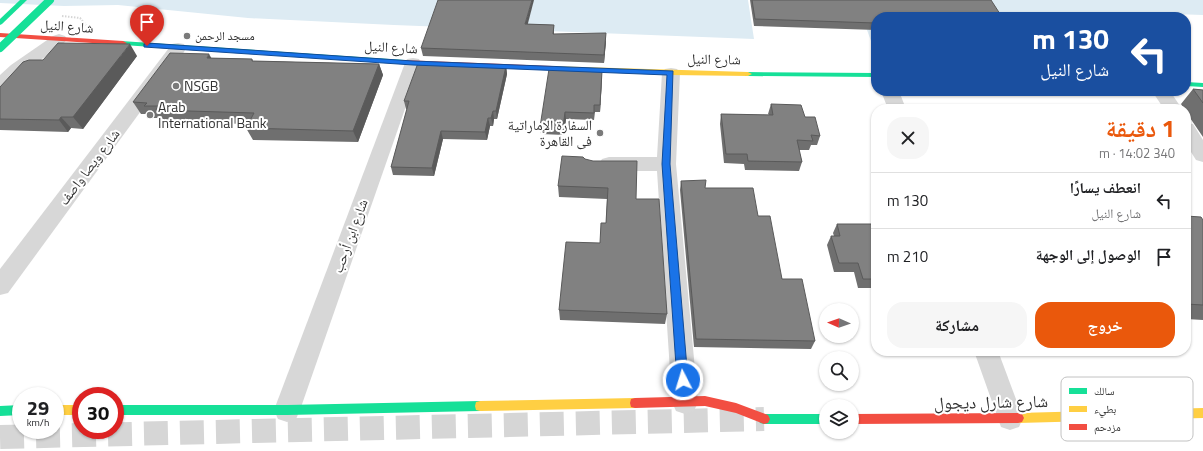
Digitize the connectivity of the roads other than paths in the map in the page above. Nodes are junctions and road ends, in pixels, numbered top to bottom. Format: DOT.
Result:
graph roads {
  1 [pos="24,0"];
  2 [pos="50,0"];
  3 [pos="0,23"];
  4 [pos="0,35"];
  5 [pos="59,39"];
  6 [pos="0,48"];
  7 [pos="178,48"];
  8 [pos="413,63"];
  9 [pos="671,73"];
  10 [pos="871,75"];
  11 [pos="1191,84"];
  12 [pos="1203,84"];
  13 [pos="0,86"];
  14 [pos="1191,137"];
  15 [pos="1203,155"];
  16 [pos="593,164"];
  17 [pos="666,164"];
  18 [pos="0,286"];
  19 [pos="988,356"];
  20 [pos="685,402"];
  21 [pos="12,410"];
  22 [pos="124,410"];
  23 [pos="287,410"];
  24 [pos="0,411"];
  25 [pos="1193,413"];
  26 [pos="1203,413"];
  27 [pos="1061,417"];
  28 [pos="1010,418"];
  29 [pos="819,419"];
  30 [pos="859,419"];
  1 -- 3 [label="main road"];
  2 -- 6 [label="main road, bridge"];
  4 -- 5 [label="main road, شارع النيل"];
  5 -- 7 [label="main road, شارع النيل"];
  5 -- 13 [label="street"];
  7 -- 8 [label="main road, شارع النيل"];
  7 -- 18 [label="street, شارع ويصا واصف"];
  8 -- 9 [label="main road, شارع النيل"];
  8 -- 23 [label="street, شارع ابن أرحب"];
  9 -- 10 [label="main road, شارع النيل"];
  9 -- 17 [label="street"];
  11 -- 12 [label="main road"];
  14 -- 15 [label="street"];
  16 -- 17 [label="street"];
  17 -- 20 [label="street"];
  19 -- 28 [label="street"];
  20 -- 23 [label="main road"];
  20 -- 29 [label="main road"];
  21 -- 24 [label="main road"];
  22 -- 23 [label="main road"];
  25 -- 26 [label="main road, شارع شارل ديجول"];
  27 -- 28 [label="main road, شارع شارل ديجول"];
  28 -- 30 [label="main road, شارع شارل ديجول"];
}
